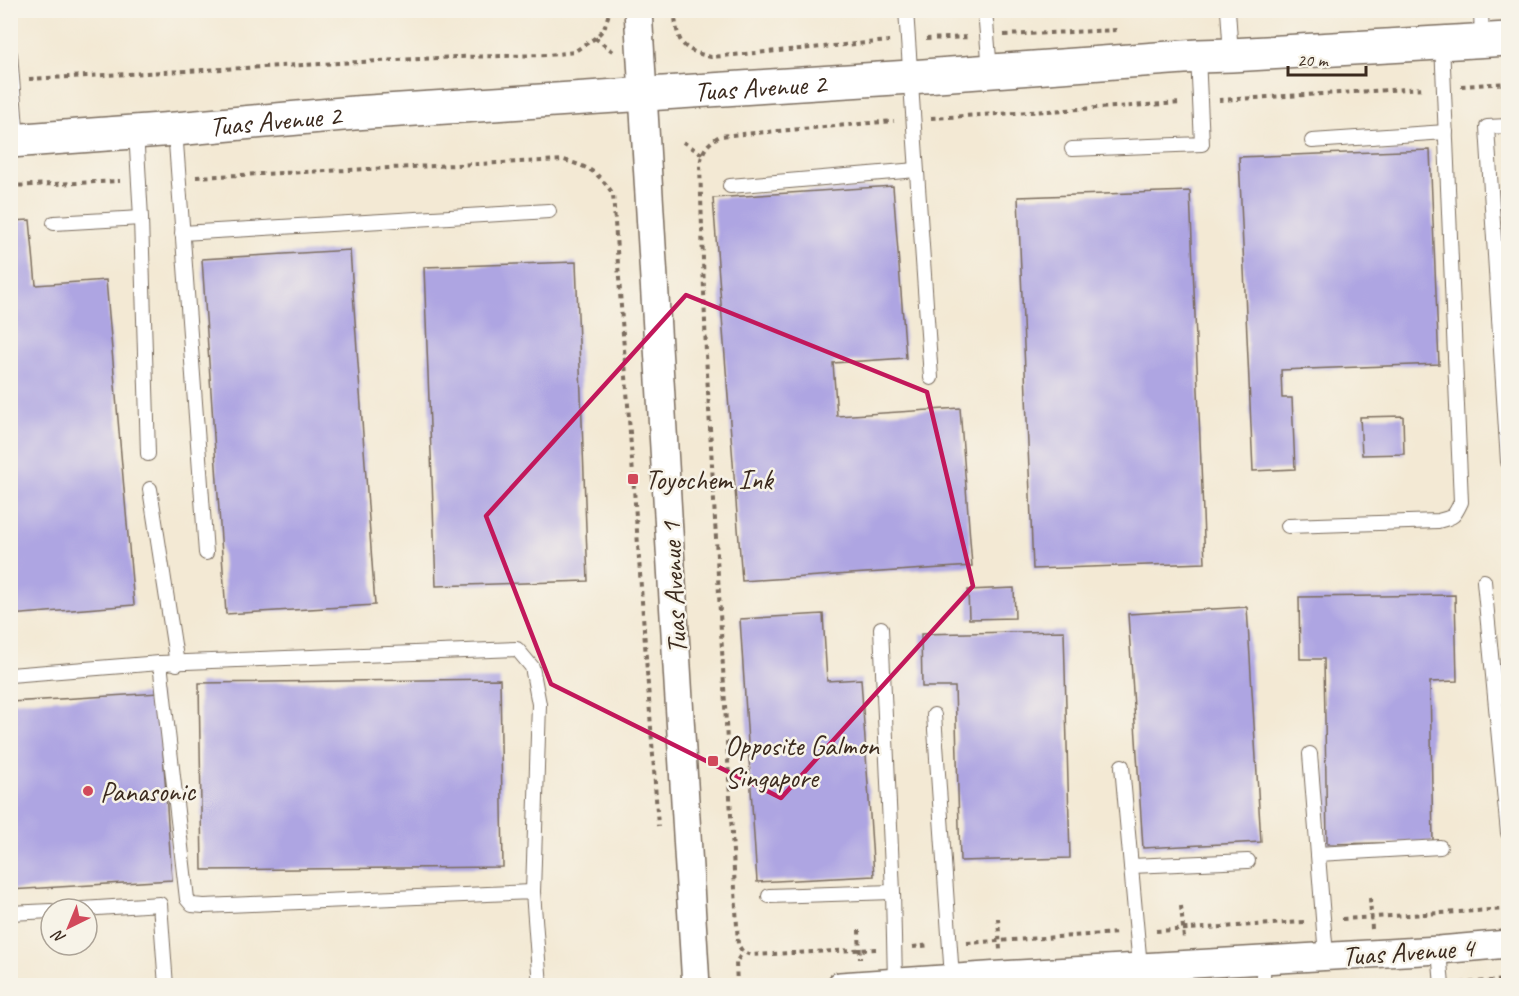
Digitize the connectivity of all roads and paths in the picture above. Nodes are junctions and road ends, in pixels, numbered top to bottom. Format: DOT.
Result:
graph roads {
  1 [pos="610,10"];
  2 [pos="638,10"];
  3 [pos="674,10"];
  4 [pos="906,10"];
  5 [pos="985,10"];
  6 [pos="1228,10"];
  7 [pos="1125,30"];
  8 [pos="1491,30"];
  9 [pos="987,36"];
  10 [pos="595,38"];
  11 [pos="908,40"];
  12 [pos="1442,43"];
  13 [pos="683,44"];
  14 [pos="676,48"];
  15 [pos="10,54"];
  16 [pos="615,54"];
  17 [pos="1231,55"];
  18 [pos="1198,56"];
  19 [pos="990,71"];
  20 [pos="909,77"];
  21 [pos="12,80"];
  22 [pos="1509,83"];
  23 [pos="1444,87"];
  24 [pos="643,94"];
  25 [pos="1200,102"];
  26 [pos="913,120"];
  27 [pos="1509,126"];
  28 [pos="175,129"];
  29 [pos="136,131"];
  30 [pos="1446,132"];
  31 [pos="14,140"];
  32 [pos="1312,141"];
  33 [pos="683,142"];
  34 [pos="1072,149"];
  35 [pos="702,154"];
  36 [pos="916,171"];
  37 [pos="178,177"];
  38 [pos="139,180"];
  39 [pos="10,186"];
  40 [pos="730,186"];
  41 [pos="549,211"];
  42 [pos="141,219"];
  43 [pos="54,223"];
  44 [pos="182,233"];
  45 [pos="706,354"];
  46 [pos="931,378"];
  47 [pos="148,454"];
  48 [pos="1509,462"];
  49 [pos="150,489"];
  50 [pos="1288,526"];
  51 [pos="206,553"];
  52 [pos="1484,581"];
  53 [pos="881,628"];
  54 [pos="160,663"];
  55 [pos="177,664"];
  56 [pos="10,675"];
  57 [pos="934,715"];
  58 [pos="1310,754"];
  59 [pos="1122,765"];
  60 [pos="658,832"];
  61 [pos="1509,833"];
  62 [pos="1440,847"];
  63 [pos="1318,854"];
  64 [pos="1248,861"];
  65 [pos="1131,866"];
  66 [pos="533,892"];
  67 [pos="894,892"];
  68 [pos="769,896"];
  69 [pos="1181,906"];
  70 [pos="99,908"];
  71 [pos="39,912"];
  72 [pos="10,913"];
  73 [pos="1509,944"];
  74 [pos="1439,950"];
  75 [pos="743,952"];
  76 [pos="1326,956"];
  77 [pos="1185,964"];
  78 [pos="1140,967"];
  79 [pos="1263,973"];
  80 [pos="952,978"];
  81 [pos="895,982"];
  82 [pos="166,986"];
  83 [pos="540,986"];
  84 [pos="696,986"];
  85 [pos="738,986"];
  86 [pos="840,986"];
  87 [pos="1442,986"];
  1 -- 10 [label="path"];
  2 -- 24 [label="street, Tuas Avenue 1"];
  3 -- 13 [label="path"];
  4 -- 11 [label="lane"];
  5 -- 9 [label="lane"];
  6 -- 17 [label="lane"];
  7 -- 9 [label="path"];
  8 -- 12 [label="street, Tuas Avenue 2"];
  9 -- 11 [label="path"];
  9 -- 19 [label="lane"];
  10 -- 16 [label="path"];
  10 -- 21 [label="path"];
  11 -- 13 [label="path"];
  11 -- 20 [label="lane"];
  12 -- 17 [label="street, Tuas Avenue 2"];
  12 -- 23 [label="lane"];
  13 -- 14 [label="path"];
  15 -- 21 [label="lane"];
  17 -- 18 [label="street, Tuas Avenue 2"];
  18 -- 19 [label="street, Tuas Avenue 2"];
  18 -- 25 [label="lane"];
  19 -- 20 [label="street, Tuas Avenue 2"];
  20 -- 24 [label="street, Tuas Avenue 2"];
  20 -- 26 [label="lane"];
  21 -- 31 [label="lane"];
  22 -- 23 [label="path"];
  23 -- 25 [label="path"];
  23 -- 30 [label="lane"];
  24 -- 28 [label="street, Tuas Avenue 2"];
  24 -- 84 [label="street, Tuas Avenue 1"];
  25 -- 26 [label="path"];
  25 -- 34 [label="lane"];
  26 -- 35 [label="path"];
  26 -- 36 [label="lane"];
  27 -- 48 [label="lane"];
  28 -- 29 [label="street, Tuas Avenue 2"];
  28 -- 37 [label="lane"];
  29 -- 31 [label="street, Tuas Avenue 2"];
  29 -- 38 [label="lane"];
  30 -- 32 [label="lane"];
  30 -- 50 [label="lane"];
  33 -- 35 [label="path"];
  35 -- 45 [label="path"];
  36 -- 40 [label="lane"];
  36 -- 46 [label="lane"];
  37 -- 44 [label="lane"];
  37 -- 60 [label="path"];
  38 -- 39 [label="path"];
  38 -- 42 [label="lane"];
  41 -- 44 [label="lane"];
  42 -- 43 [label="lane"];
  42 -- 47 [label="lane"];
  44 -- 51 [label="lane"];
  49 -- 55 [label="lane"];
  52 -- 61 [label="lane"];
  53 -- 67 [label="lane"];
  54 -- 55 [label="lane"];
  54 -- 56 [label="lane"];
  54 -- 66 [label="lane"];
  55 -- 66 [label="lane"];
  57 -- 80 [label="lane"];
  58 -- 63 [label="lane"];
  59 -- 65 [label="lane"];
  62 -- 63 [label="lane"];
  63 -- 76 [label="lane"];
  64 -- 65 [label="lane"];
  65 -- 78 [label="lane"];
  66 -- 83 [label="lane"];
  67 -- 68 [label="lane"];
  67 -- 81 [label="lane"];
  69 -- 77 [label="path"];
  70 -- 82 [label="lane"];
  71 -- 72 [label="lane"];
  73 -- 74 [label="street, Tuas Avenue 4"];
  74 -- 76 [label="street, Tuas Avenue 4"];
  74 -- 87 [label="lane"];
  75 -- 85 [label="path"];
  76 -- 79 [label="street, Tuas Avenue 4"];
  77 -- 78 [label="street, Tuas Avenue 4"];
  77 -- 79 [label="street, Tuas Avenue 4"];
  78 -- 80 [label="street, Tuas Avenue 4"];
  80 -- 81 [label="street, Tuas Avenue 4"];
  81 -- 86 [label="street, Tuas Avenue 4"];
}
